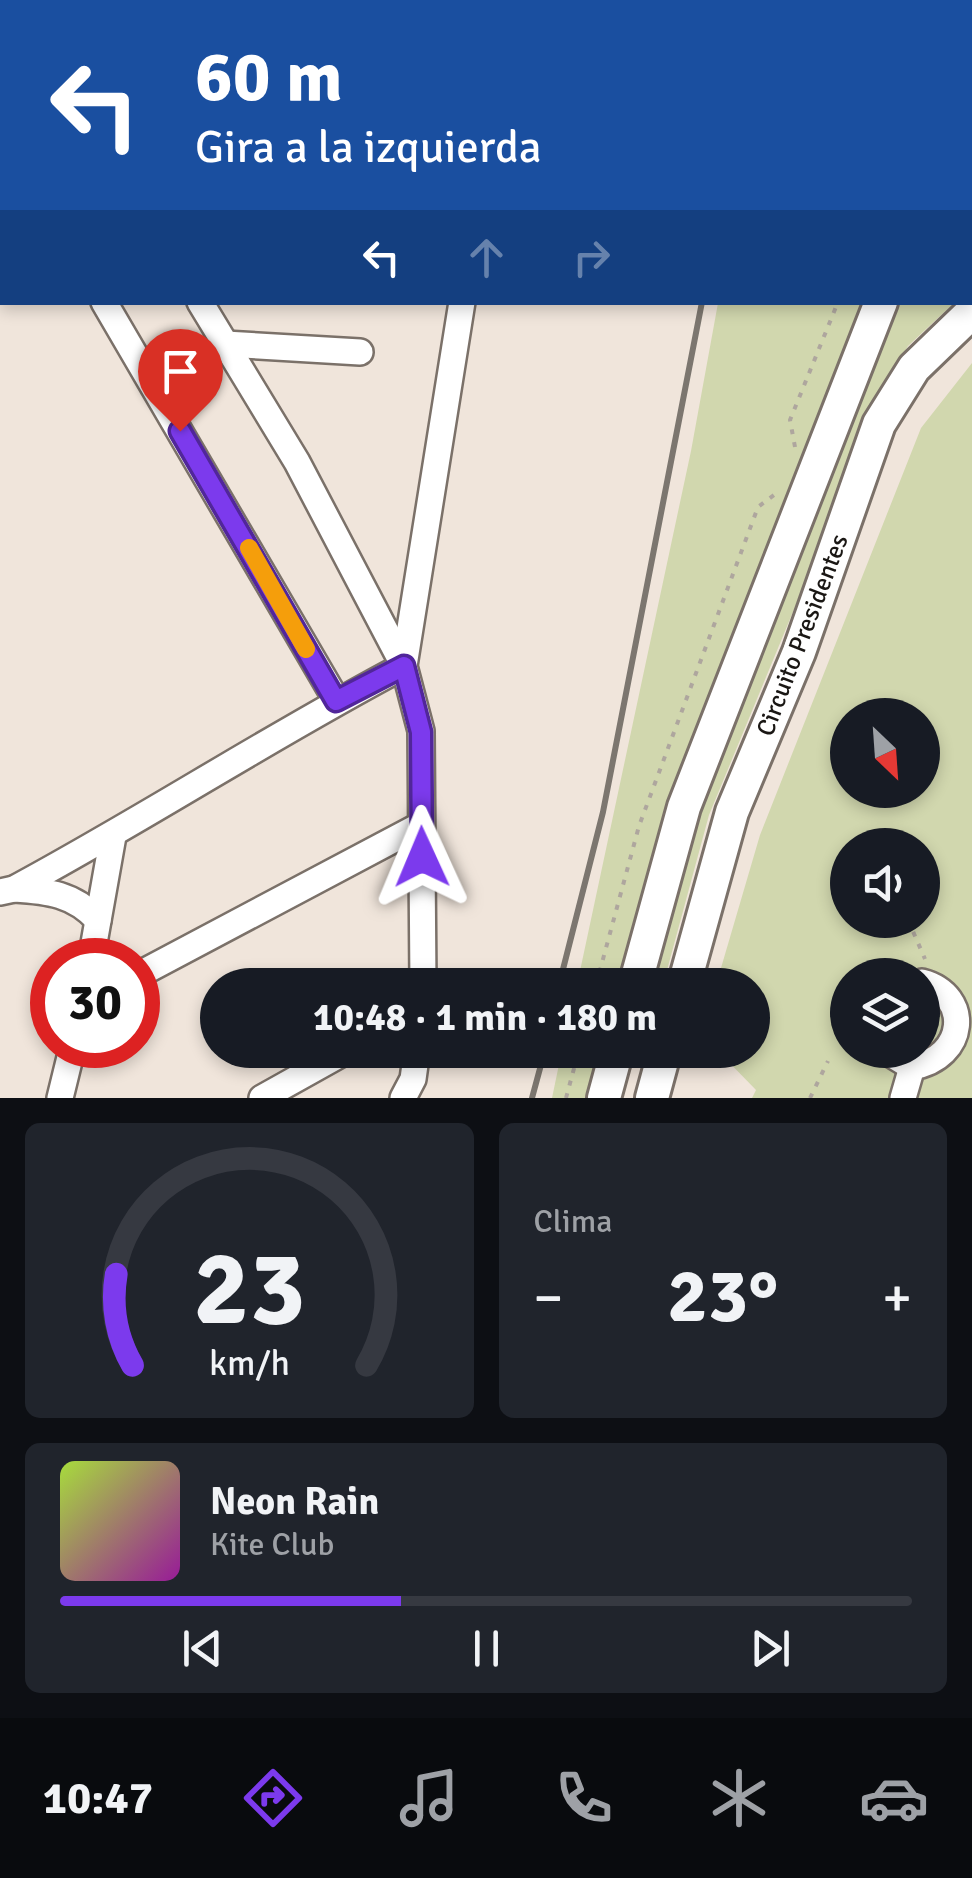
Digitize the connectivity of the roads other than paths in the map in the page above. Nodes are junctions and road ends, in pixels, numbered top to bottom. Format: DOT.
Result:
graph roads {
  1 [pos="106,305"];
  2 [pos="202,305"];
  3 [pos="462,305"];
  4 [pos="880,305"];
  5 [pos="972,312"];
  6 [pos="225,344"];
  7 [pos="360,352"];
  8 [pos="404,666"];
  9 [pos="336,701"];
  10 [pos="421,825"];
  11 [pos="112,836"];
  12 [pos="7,891"];
  13 [pos="98,920"];
  14 [pos="95,938"];
  15 [pos="160,963"];
  16 [pos="423,968"];
  17 [pos="640,968"];
  18 [pos="689,968"];
  19 [pos="940,990"];
  20 [pos="940,1057"];
  21 [pos="67,1068"];
  22 [pos="324,1068"];
  23 [pos="414,1068"];
  24 [pos="612,1068"];
  25 [pos="661,1068"];
  26 [pos="912,1068"];
  27 [pos="294,1090"];
  28 [pos="60,1098"];
  29 [pos="262,1098"];
  30 [pos="403,1098"];
  31 [pos="604,1098"];
  32 [pos="652,1098"];
  33 [pos="903,1098"];
  1 -- 9 [label="street"];
  2 -- 6 [label="street"];
  3 -- 8 [label="street"];
  4 -- 17 [label="main road, Circuito Presidentes"];
  5 -- 18 [label="main road, Circuito Presidentes"];
  6 -- 7 [label="street"];
  6 -- 8 [label="street"];
  8 -- 9 [label="street"];
  8 -- 10 [label="street"];
  9 -- 11 [label="street"];
  10 -- 15 [label="street"];
  10 -- 16 [label="street"];
  11 -- 12 [label="street"];
  11 -- 13 [label="street"];
  12 -- 13 [label="street"];
  13 -- 14 [label="street"];
  19 -- 20 [label="street"];
  21 -- 28 [label="street"];
  22 -- 27 [label="street"];
  23 -- 30 [label="street"];
  24 -- 31 [label="main road"];
  25 -- 32 [label="main road"];
  26 -- 33 [label="street"];
  27 -- 29 [label="street"];
}
